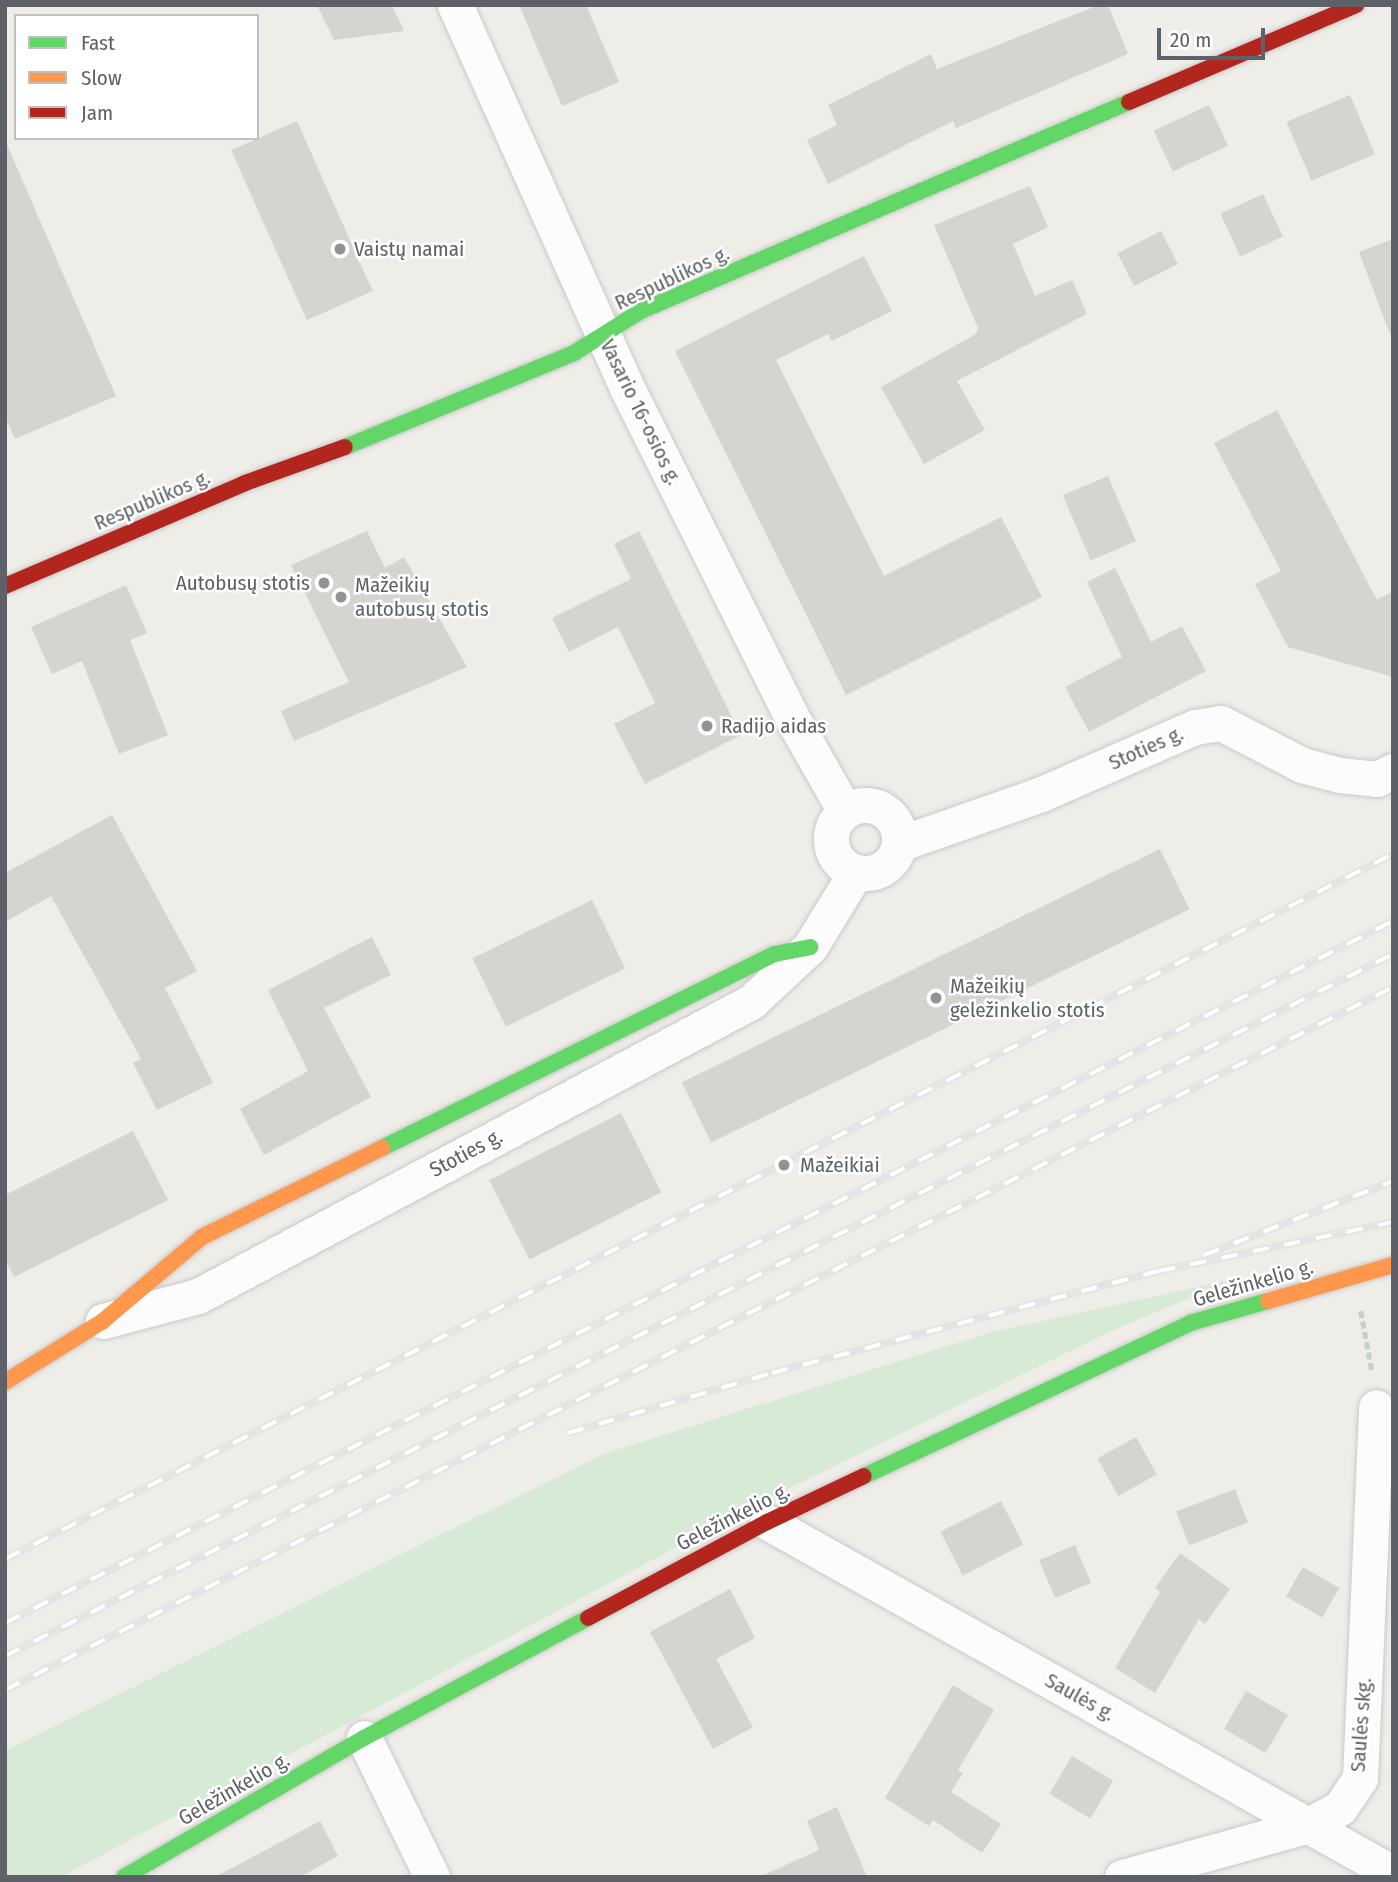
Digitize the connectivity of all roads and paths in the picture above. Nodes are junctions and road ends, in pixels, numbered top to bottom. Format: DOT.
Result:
graph roads {
  1 [pos="455,5"];
  2 [pos="1356,5"];
  3 [pos="604,334"];
  4 [pos="5,586"];
  5 [pos="1393,771"];
  6 [pos="845,811"];
  7 [pos="899,844"];
  8 [pos="856,872"];
  9 [pos="810,947"];
  10 [pos="1393,1265"];
  11 [pos="103,1321"];
  12 [pos="5,1382"];
  13 [pos="1376,1407"];
  14 [pos="767,1522"];
  15 [pos="364,1738"];
  16 [pos="1309,1825"];
  17 [pos="1393,1873"];
  18 [pos="124,1877"];
  19 [pos="432,1877"];
  20 [pos="1122,1877"];
  1 -- 3 [label="street, Vasario 16-osios g."];
  2 -- 3 [label="street, Respublikos g."];
  3 -- 4 [label="street, Respublikos g."];
  3 -- 6 [label="street, Vasario 16-osios g."];
  5 -- 7 [label="street, Stoties g."];
  6 -- 7 [label="street"];
  6 -- 8 [label="street"];
  7 -- 8 [label="street"];
  8 -- 9 [label="street, Stoties g."];
  9 -- 11 [label="street, Stoties g."];
  9 -- 11 [label="street, Stoties g."];
  10 -- 14 [label="street, Geležinkelio g."];
  11 -- 12 [label="street, Stoties g."];
  13 -- 16 [label="street, Saulės skg."];
  14 -- 15 [label="street, Geležinkelio g."];
  14 -- 16 [label="street, Saulės g."];
  15 -- 18 [label="street, Geležinkelio g."];
  15 -- 19 [label="street"];
  16 -- 17 [label="street, Saulės g."];
  16 -- 20 [label="street, Saulės skg."];
}
